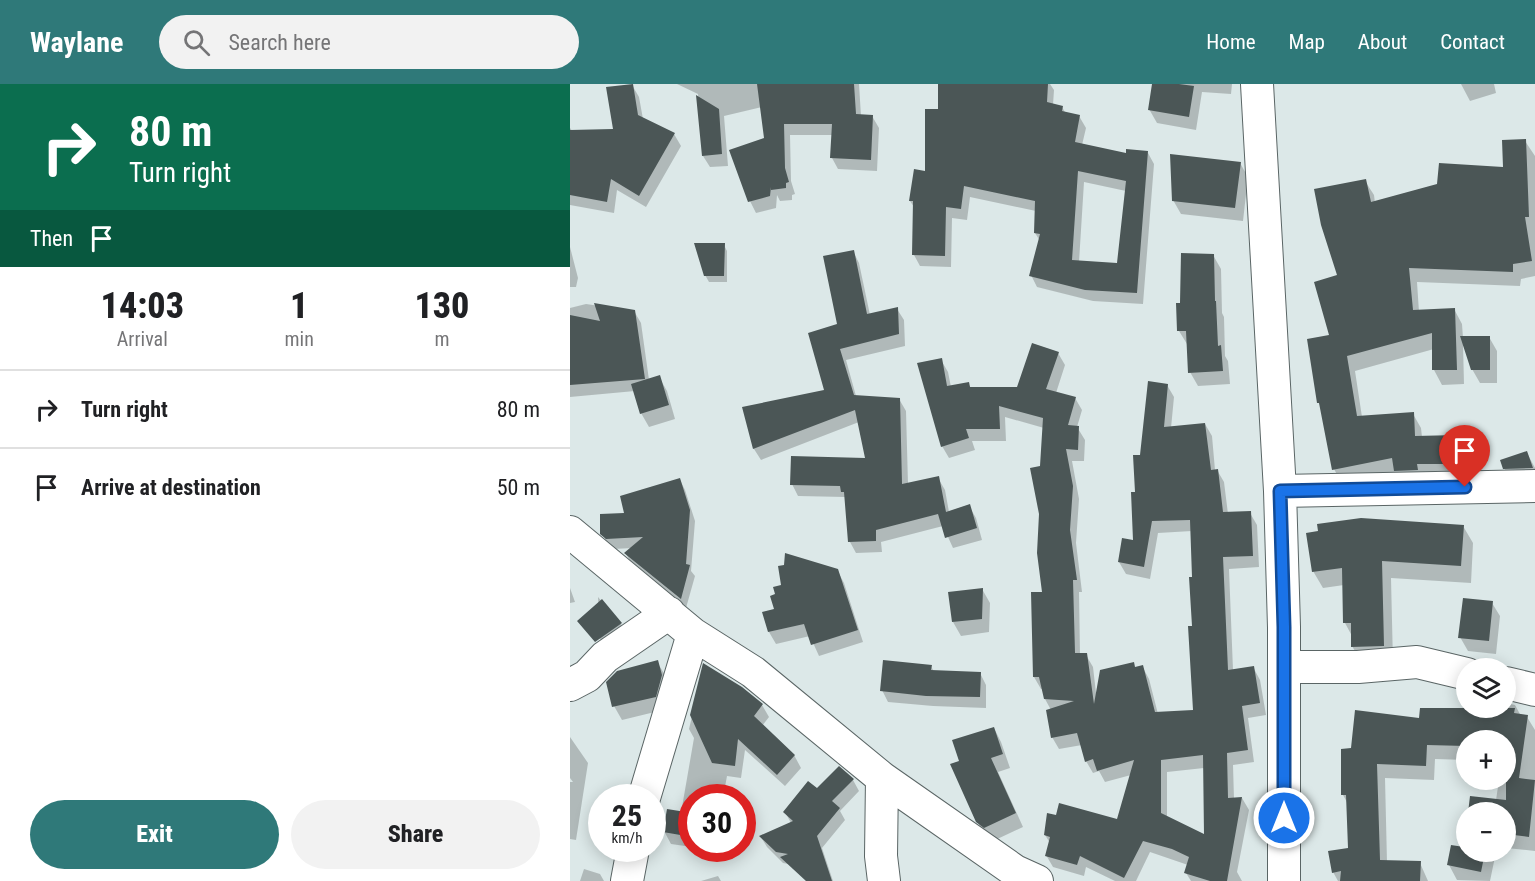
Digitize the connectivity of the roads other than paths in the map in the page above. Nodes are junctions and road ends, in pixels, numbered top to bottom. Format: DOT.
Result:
graph roads {
  1 [pos="1257,84"];
  2 [pos="1535,486"];
  3 [pos="1280,491"];
  4 [pos="570,532"];
  5 [pos="669,613"];
  6 [pos="693,634"];
  7 [pos="1284,666"];
  8 [pos="1456,671"];
  9 [pos="1516,685"];
  10 [pos="570,686"];
  11 [pos="1535,690"];
  12 [pos="882,778"];
  13 [pos="648,784"];
  14 [pos="631,862"];
  15 [pos="627,881"];
  16 [pos="884,881"];
  17 [pos="1037,881"];
  18 [pos="1284,881"];
  1 -- 3 [label="street"];
  2 -- 3 [label="street"];
  3 -- 7 [label="street"];
  4 -- 5 [label="street"];
  5 -- 6 [label="street"];
  5 -- 10 [label="street"];
  6 -- 12 [label="street"];
  6 -- 13 [label="street"];
  7 -- 8 [label="street"];
  7 -- 18 [label="street"];
  9 -- 11 [label="street"];
  12 -- 16 [label="street"];
  12 -- 17 [label="street"];
  14 -- 15 [label="street"];
}
